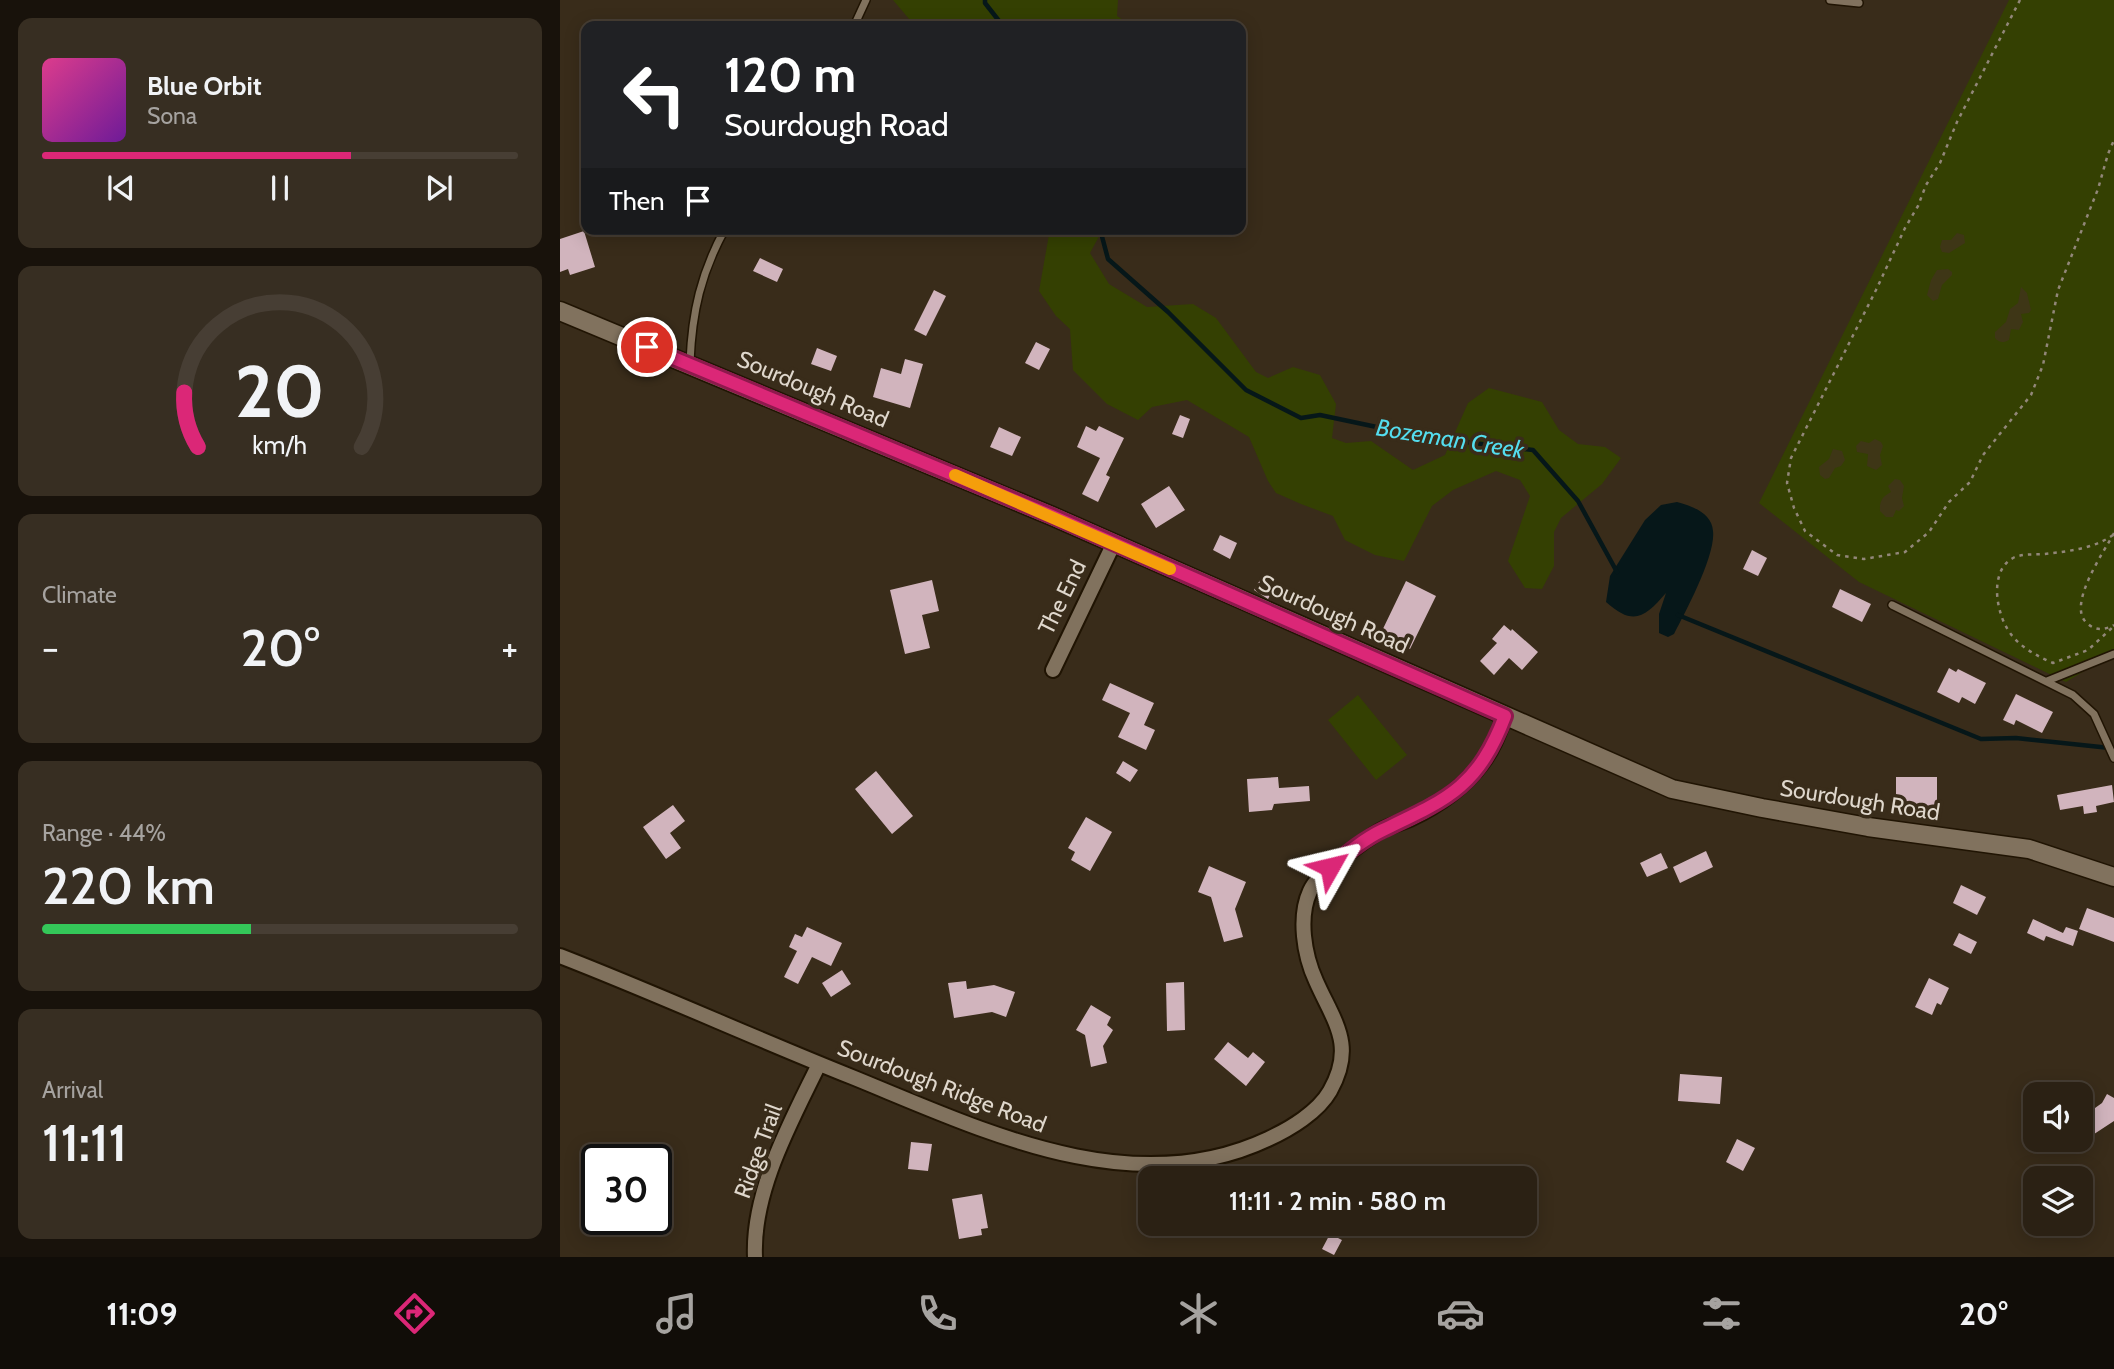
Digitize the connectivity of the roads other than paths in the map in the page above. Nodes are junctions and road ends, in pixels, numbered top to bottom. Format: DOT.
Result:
graph roads {
  1 [pos="866,0"];
  2 [pos="1830,0"];
  3 [pos="1859,3"];
  4 [pos="856,21"];
  5 [pos="722,235"];
  6 [pos="560,311"];
  7 [pos="690,365"];
  8 [pos="1113,545"];
  9 [pos="1892,605"];
  10 [pos="2114,654"];
  11 [pos="1053,670"];
  12 [pos="2046,682"];
  13 [pos="1505,716"];
  14 [pos="2113,756"];
  15 [pos="2114,877"];
  16 [pos="560,956"];
  17 [pos="819,1064"];
  18 [pos="755,1257"];
  1 -- 4 [label="lane"];
  2 -- 3 [label="lane"];
  5 -- 7 [label="lane"];
  6 -- 7 [label="street, Sourdough Road"];
  7 -- 8 [label="street, Sourdough Road"];
  8 -- 11 [label="street, The End"];
  8 -- 13 [label="street, Sourdough Road"];
  9 -- 12 [label="lane"];
  10 -- 12 [label="lane"];
  12 -- 14 [label="lane"];
  13 -- 15 [label="street, Sourdough Road"];
  13 -- 17 [label="street, Sourdough Ridge Road"];
  16 -- 17 [label="street, Sourdough Ridge Road"];
  17 -- 18 [label="street, Ridge Trail"];
}
